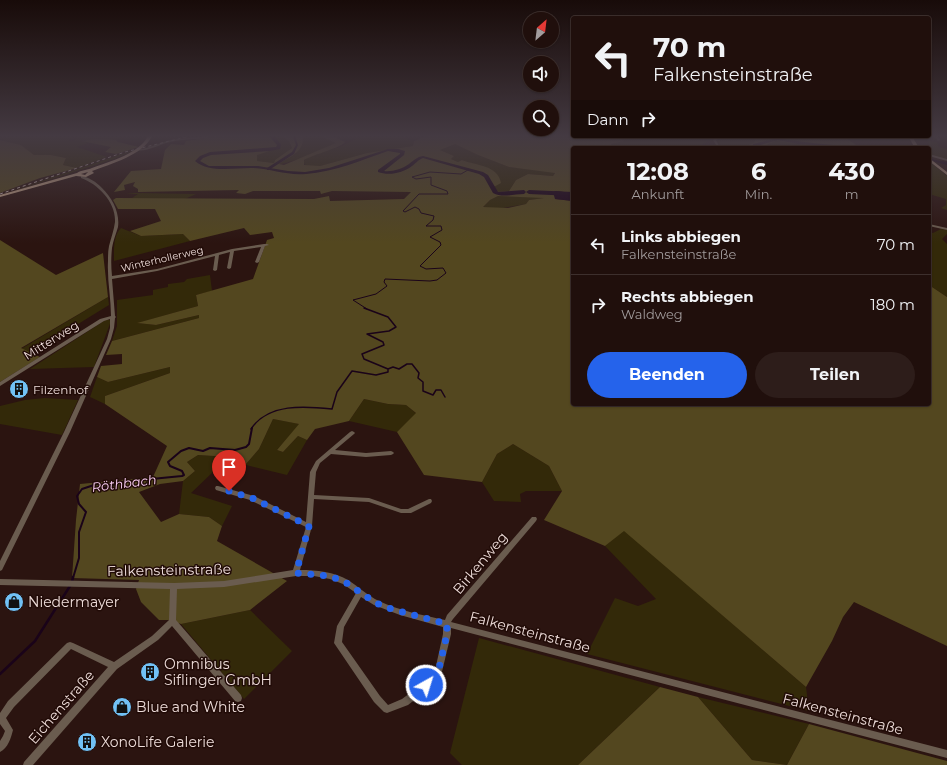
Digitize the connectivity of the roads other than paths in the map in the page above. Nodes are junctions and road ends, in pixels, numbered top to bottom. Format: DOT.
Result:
graph roads {
  1 [pos="91,172"];
  2 [pos="86,174"];
  3 [pos="0,196"];
  4 [pos="931,226"];
  5 [pos="947,230"];
  6 [pos="232,250"];
  7 [pos="217,254"];
  8 [pos="257,262"];
  9 [pos="229,268"];
  10 [pos="215,270"];
  11 [pos="110,278"];
  12 [pos="114,318"];
  13 [pos="0,384"];
  14 [pos="352,433"];
  15 [pos="329,452"];
  16 [pos="391,453"];
  17 [pos="218,488"];
  18 [pos="311,497"];
  19 [pos="430,501"];
  20 [pos="534,519"];
  21 [pos="309,526"];
  22 [pos="0,568"];
  23 [pos="296,573"];
  24 [pos="0,582"];
  25 [pos="174,586"];
  26 [pos="360,592"];
  27 [pos="172,621"];
  28 [pos="447,624"];
  29 [pos="114,666"];
  30 [pos="238,698"];
  31 [pos="0,748"];
  32 [pos="947,754"];
  33 [pos="27,765"];
  1 -- 2 [label="main road"];
  2 -- 3 [label="main road"];
  2 -- 11 [label="street"];
  4 -- 5 [label="street"];
  6 -- 7 [label="street, Winterhollerweg"];
  6 -- 8 [label="street, Winterhollerweg"];
  6 -- 9 [label="street"];
  7 -- 10 [label="street, Winterhollerweg"];
  7 -- 11 [label="street, Winterhollerweg"];
  11 -- 12 [label="street"];
  12 -- 13 [label="street, Mitterweg"];
  12 -- 22 [label="street"];
  14 -- 15 [label="street"];
  15 -- 16 [label="street"];
  15 -- 18 [label="street"];
  17 -- 21 [label="street"];
  18 -- 19 [label="street"];
  18 -- 21 [label="street"];
  20 -- 28 [label="street, Birkenweg"];
  21 -- 23 [label="street"];
  23 -- 25 [label="street, Falkensteinstraße"];
  23 -- 26 [label="street, Falkensteinstraße"];
  24 -- 25 [label="street, Falkensteinstraße"];
  25 -- 27 [label="street"];
  26 -- 28 [label="street, Falkensteinstraße"];
  26 -- 28 [label="street"];
  27 -- 29 [label="street, Eichenstraße"];
  27 -- 30 [label="street"];
  28 -- 32 [label="street, Falkensteinstraße"];
  29 -- 31 [label="street, Eichenstraße"];
  29 -- 33 [label="street, Eichenstraße"];
}
